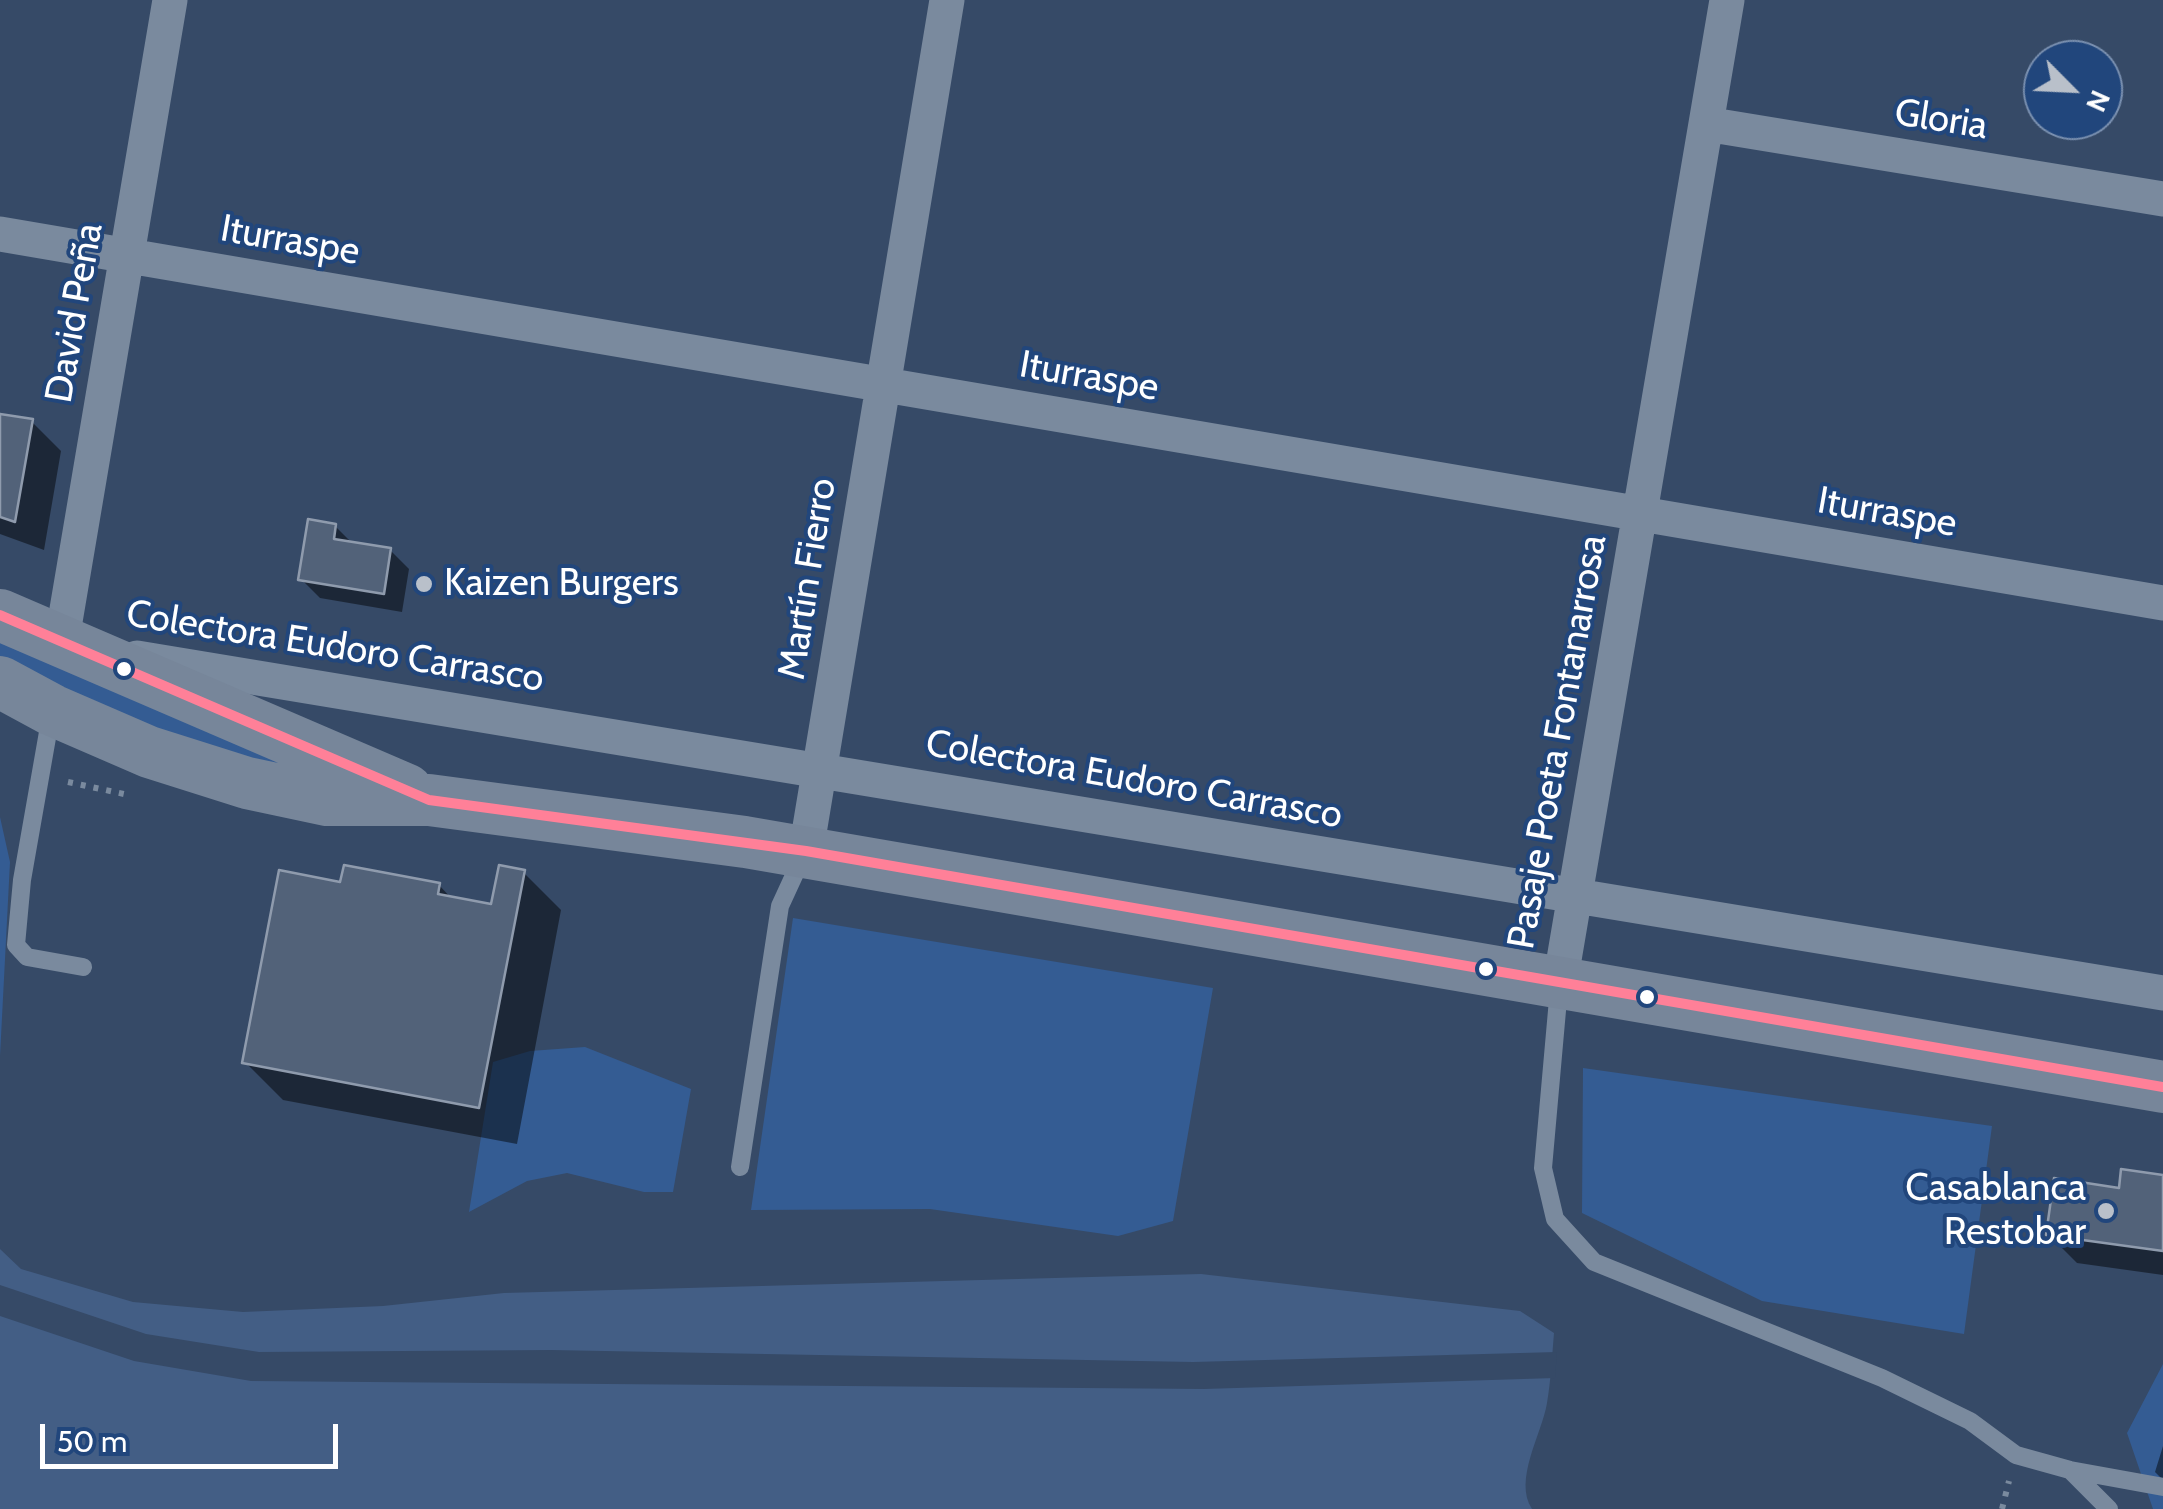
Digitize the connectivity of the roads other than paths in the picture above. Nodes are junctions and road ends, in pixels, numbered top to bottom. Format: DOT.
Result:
graph roads {
  1 [pos="170,0"];
  2 [pos="947,0"];
  3 [pos="1727,0"];
  4 [pos="1706,124"];
  5 [pos="2163,199"];
  6 [pos="0,234"];
  7 [pos="127,256"];
  8 [pos="883,385"];
  9 [pos="1640,514"];
  10 [pos="2163,603"];
  11 [pos="0,615"];
  12 [pos="76,646"];
  13 [pos="0,682"];
  14 [pos="52,710"];
  15 [pos="819,769"];
  16 [pos="428,800"];
  17 [pos="806,852"];
  18 [pos="1576,898"];
  19 [pos="83,967"];
  20 [pos="1560,982"];
  21 [pos="2163,993"];
  22 [pos="2163,1087"];
  23 [pos="740,1166"];
  24 [pos="2070,1470"];
  25 [pos="2163,1487"];
  26 [pos="2109,1509"];
  1 -- 7 [label="street, David Peña"];
  2 -- 8 [label="street, Martín Fierro"];
  3 -- 4 [label="street, Pasaje Poeta Fontanarrosa"];
  4 -- 5 [label="street, Gloria"];
  4 -- 9 [label="street, Pasaje Poeta Fontanarrosa"];
  6 -- 7 [label="street, Iturraspe"];
  7 -- 8 [label="street, Iturraspe"];
  7 -- 12 [label="street, David Peña"];
  8 -- 9 [label="street, Iturraspe"];
  8 -- 15 [label="street, Martín Fierro"];
  9 -- 10 [label="street, Iturraspe"];
  9 -- 18 [label="street, Pasaje Poeta Fontanarrosa"];
  11 -- 12 [label="main road"];
  12 -- 15 [label="street, Colectora Eudoro Carrasco"];
  12 -- 16 [label="main road"];
  13 -- 14 [label="main road"];
  14 -- 16 [label="main road"];
  14 -- 19 [label="lane"];
  15 -- 17 [label="street, Martín Fierro"];
  15 -- 18 [label="street, Colectora Eudoro Carrasco"];
  16 -- 17 [label="main road"];
  17 -- 20 [label="main road"];
  17 -- 23 [label="lane, Martín Fierro"];
  18 -- 20 [label="street, Pasaje Poeta Fontanarrosa"];
  18 -- 21 [label="street, Colectora Eudoro Carrasco"];
  20 -- 22 [label="main road"];
  20 -- 24 [label="lane, Pasaje Poeta Fontanarrosa"];
  24 -- 25 [label="lane"];
  24 -- 26 [label="lane"];
}
